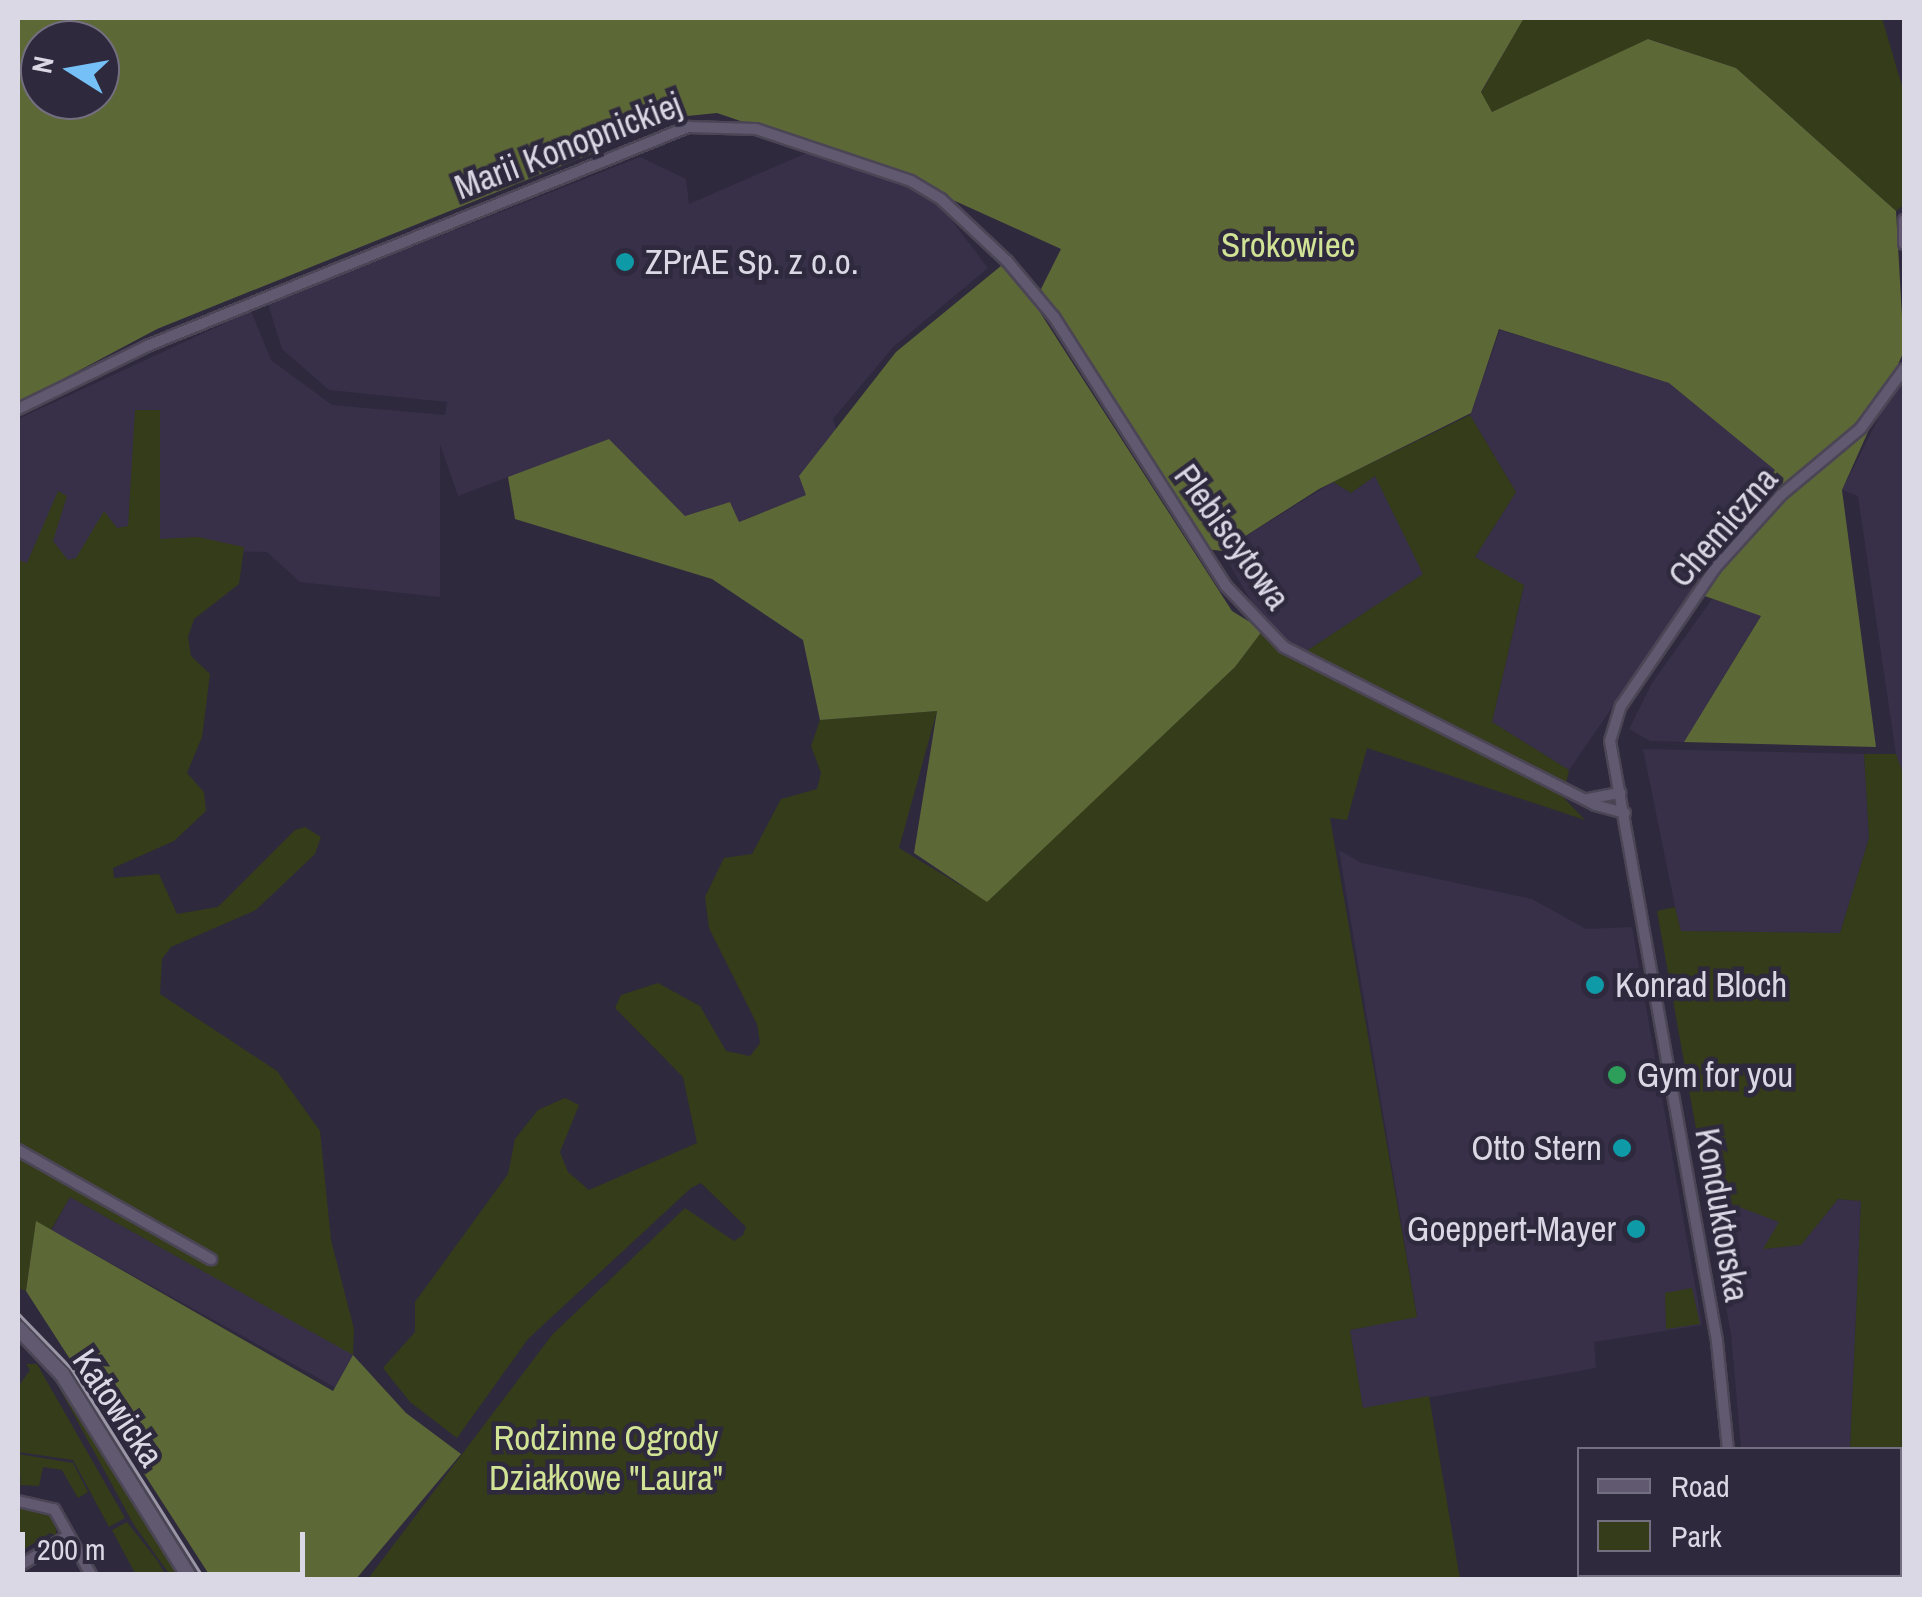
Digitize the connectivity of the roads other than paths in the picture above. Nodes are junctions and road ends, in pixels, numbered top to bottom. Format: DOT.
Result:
graph roads {
  1 [pos="1904,220"];
  2 [pos="1904,244"];
  3 [pos="1904,369"];
  4 [pos="18,409"];
  5 [pos="1117,417"];
  6 [pos="1610,740"];
  7 [pos="1620,792"];
  8 [pos="1588,799"];
  9 [pos="1626,813"];
  10 [pos="18,1150"];
  11 [pos="211,1260"];
  12 [pos="18,1328"];
  13 [pos="1728,1447"];
  14 [pos="18,1501"];
  15 [pos="69,1535"];
  16 [pos="18,1567"];
  17 [pos="94,1580"];
  18 [pos="191,1580"];
  1 -- 2 [label="street"];
  3 -- 6 [label="street, Chemiczna"];
  4 -- 5 [label="street, Marii Konopnickiej"];
  5 -- 8 [label="street, Plebiscytowa"];
  6 -- 7 [label="street, Konduktorska"];
  7 -- 8 [label="street"];
  7 -- 9 [label="street, Konduktorska"];
  8 -- 9 [label="street"];
  9 -- 13 [label="street, Konduktorska"];
  10 -- 11 [label="street"];
  12 -- 18 [label="main road, Katowicka"];
  14 -- 15 [label="street"];
  15 -- 16 [label="street"];
  15 -- 17 [label="street"];
}
